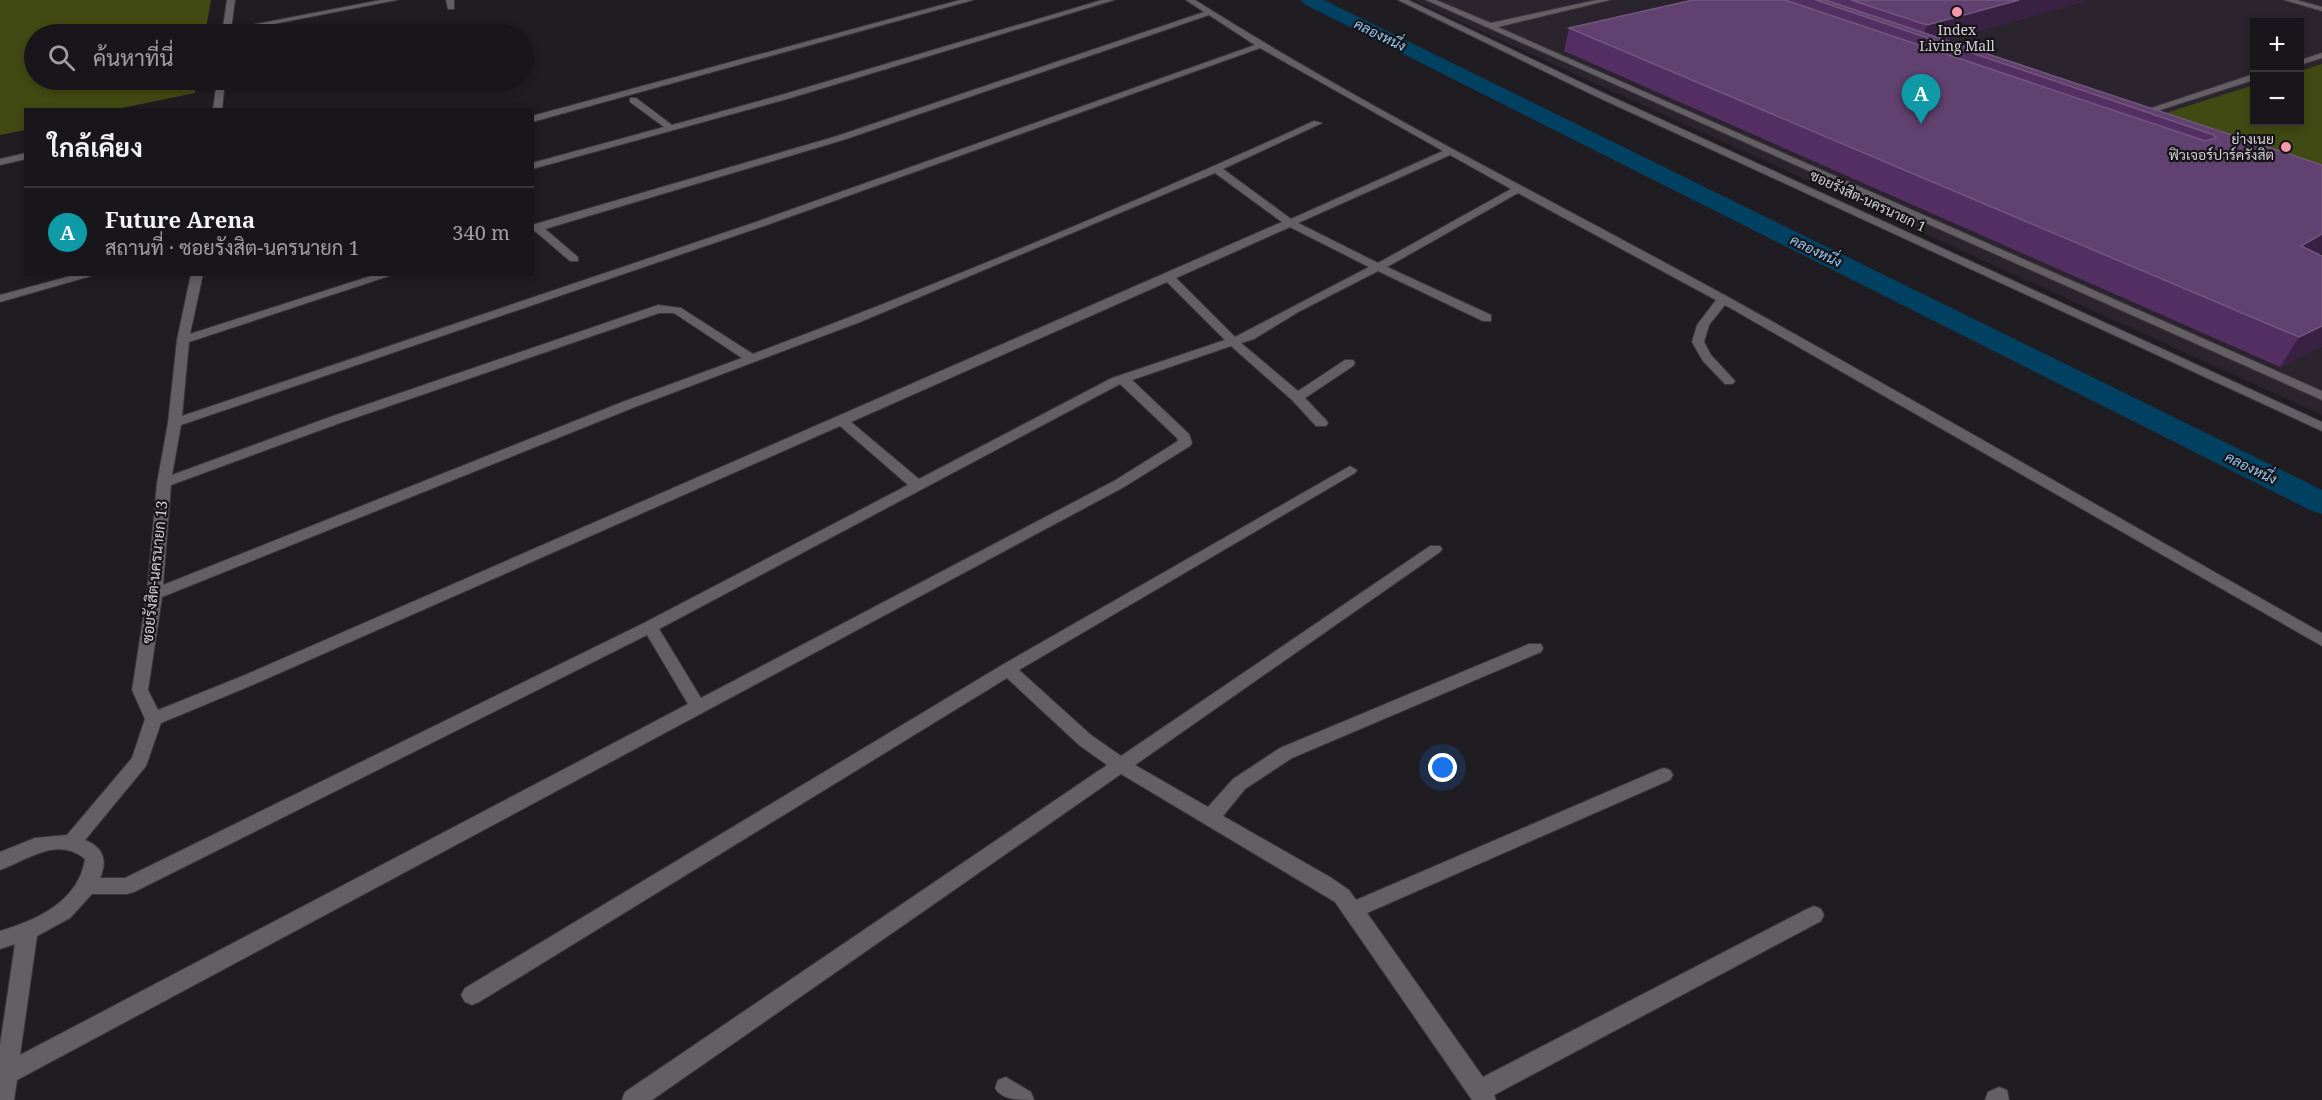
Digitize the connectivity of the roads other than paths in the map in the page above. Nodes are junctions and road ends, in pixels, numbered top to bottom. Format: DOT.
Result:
graph roads {
  1 [pos="231,0"];
  2 [pos="393,0"];
  3 [pos="969,0"];
  4 [pos="1110,0"];
  5 [pos="1190,0"];
  6 [pos="1402,0"];
  7 [pos="1430,0"];
  8 [pos="1606,0"];
  9 [pos="2288,0"];
  10 [pos="2322,9"];
  11 [pos="1211,12"];
  12 [pos="228,24"];
  13 [pos="272,24"];
  14 [pos="1490,26"];
  15 [pos="1261,45"];
  16 [pos="2322,56"];
  17 [pos="2304,62"];
  18 [pos="2250,78"];
  19 [pos="220,90"];
  20 [pos="633,100"];
  21 [pos="217,108"];
  22 [pos="2120,117"];
  23 [pos="534,118"];
  24 [pos="1317,123"];
  25 [pos="671,128"];
  26 [pos="1450,151"];
  27 [pos="24,156"];
  28 [pos="0,162"];
  29 [pos="534,165"];
  30 [pos="1216,169"];
  31 [pos="1518,189"];
  32 [pos="1290,223"];
  33 [pos="535,228"];
  34 [pos="574,259"];
  35 [pos="1378,267"];
  36 [pos="86,276"];
  37 [pos="197,276"];
  38 [pos="384,276"];
  39 [pos="1169,277"];
  40 [pos="0,299"];
  41 [pos="1723,299"];
  42 [pos="1487,318"];
  43 [pos="183,340"];
  44 [pos="1234,343"];
  45 [pos="751,358"];
  46 [pos="1349,363"];
  47 [pos="1123,378"];
  48 [pos="1729,381"];
  49 [pos="2322,396"];
  50 [pos="1297,398"];
  51 [pos="842,421"];
  52 [pos="175,423"];
  53 [pos="1321,423"];
  54 [pos="2322,427"];
  55 [pos="1350,470"];
  56 [pos="164,483"];
  57 [pos="917,485"];
  58 [pos="1435,549"];
  59 [pos="155,594"];
  60 [pos="650,627"];
  61 [pos="2322,640"];
  62 [pos="1534,648"];
  63 [pos="1008,669"];
  64 [pos="699,708"];
  65 [pos="154,719"];
  66 [pos="1121,765"];
  67 [pos="1664,775"];
  68 [pos="1211,817"];
  69 [pos="72,842"];
  70 [pos="0,862"];
  71 [pos="87,886"];
  72 [pos="1353,910"];
  73 [pos="1814,915"];
  74 [pos="27,932"];
  75 [pos="0,939"];
  76 [pos="472,995"];
  77 [pos="6,1074"];
  78 [pos="1482,1096"];
  79 [pos="3,1100"];
  80 [pos="633,1100"];
  1 -- 12 [label="street"];
  2 -- 13 [label="street"];
  3 -- 23 [label="street"];
  4 -- 25 [label="street"];
  5 -- 11 [label="street"];
  6 -- 54 [label="street, ซอยรังสิต-นครนายก 1"];
  7 -- 14 [label="street"];
  8 -- 14 [label="street"];
  9 -- 10 [label="street"];
  11 -- 15 [label="street"];
  11 -- 33 [label="street"];
  14 -- 49 [label="street"];
  15 -- 26 [label="street"];
  15 -- 52 [label="street"];
  16 -- 17 [label="street"];
  18 -- 22 [label="street"];
  19 -- 21 [label="street"];
  20 -- 25 [label="street"];
  24 -- 30 [label="street"];
  25 -- 29 [label="street"];
  26 -- 31 [label="street"];
  26 -- 32 [label="street"];
  27 -- 28 [label="street"];
  30 -- 32 [label="street"];
  30 -- 45 [label="street"];
  31 -- 35 [label="street"];
  31 -- 41 [label="street"];
  32 -- 35 [label="street"];
  32 -- 39 [label="street"];
  33 -- 34 [label="street"];
  35 -- 42 [label="street"];
  35 -- 44 [label="street"];
  36 -- 40 [label="street"];
  37 -- 43 [label="street, ซอยรังสิต-นครนายก 13"];
  38 -- 43 [label="street"];
  39 -- 44 [label="street"];
  39 -- 51 [label="street"];
  41 -- 48 [label="street"];
  41 -- 61 [label="street"];
  43 -- 52 [label="street, ซอยรังสิต-นครนายก 13"];
  44 -- 47 [label="street"];
  44 -- 50 [label="street"];
  45 -- 56 [label="street"];
  45 -- 59 [label="street"];
  46 -- 50 [label="street"];
  47 -- 57 [label="street"];
  47 -- 64 [label="street"];
  50 -- 53 [label="street"];
  51 -- 57 [label="street"];
  51 -- 65 [label="street"];
  52 -- 56 [label="street, ซอยรังสิต-นครนายก 13"];
  55 -- 63 [label="street"];
  56 -- 59 [label="street, ซอยรังสิต-นครนายก 13"];
  57 -- 60 [label="street"];
  58 -- 66 [label="street"];
  59 -- 65 [label="street, ซอยรังสิต-นครนายก 13"];
  60 -- 64 [label="street"];
  60 -- 71 [label="street"];
  62 -- 68 [label="street"];
  63 -- 66 [label="street"];
  63 -- 76 [label="street"];
  64 -- 77 [label="street"];
  65 -- 69 [label="street"];
  66 -- 68 [label="street"];
  66 -- 80 [label="street"];
  67 -- 72 [label="street"];
  68 -- 72 [label="street"];
  69 -- 70 [label="street"];
  69 -- 71 [label="street"];
  71 -- 74 [label="street"];
  72 -- 78 [label="street"];
  73 -- 78 [label="street"];
  74 -- 75 [label="street"];
  74 -- 77 [label="street"];
  77 -- 79 [label="street"];
}
